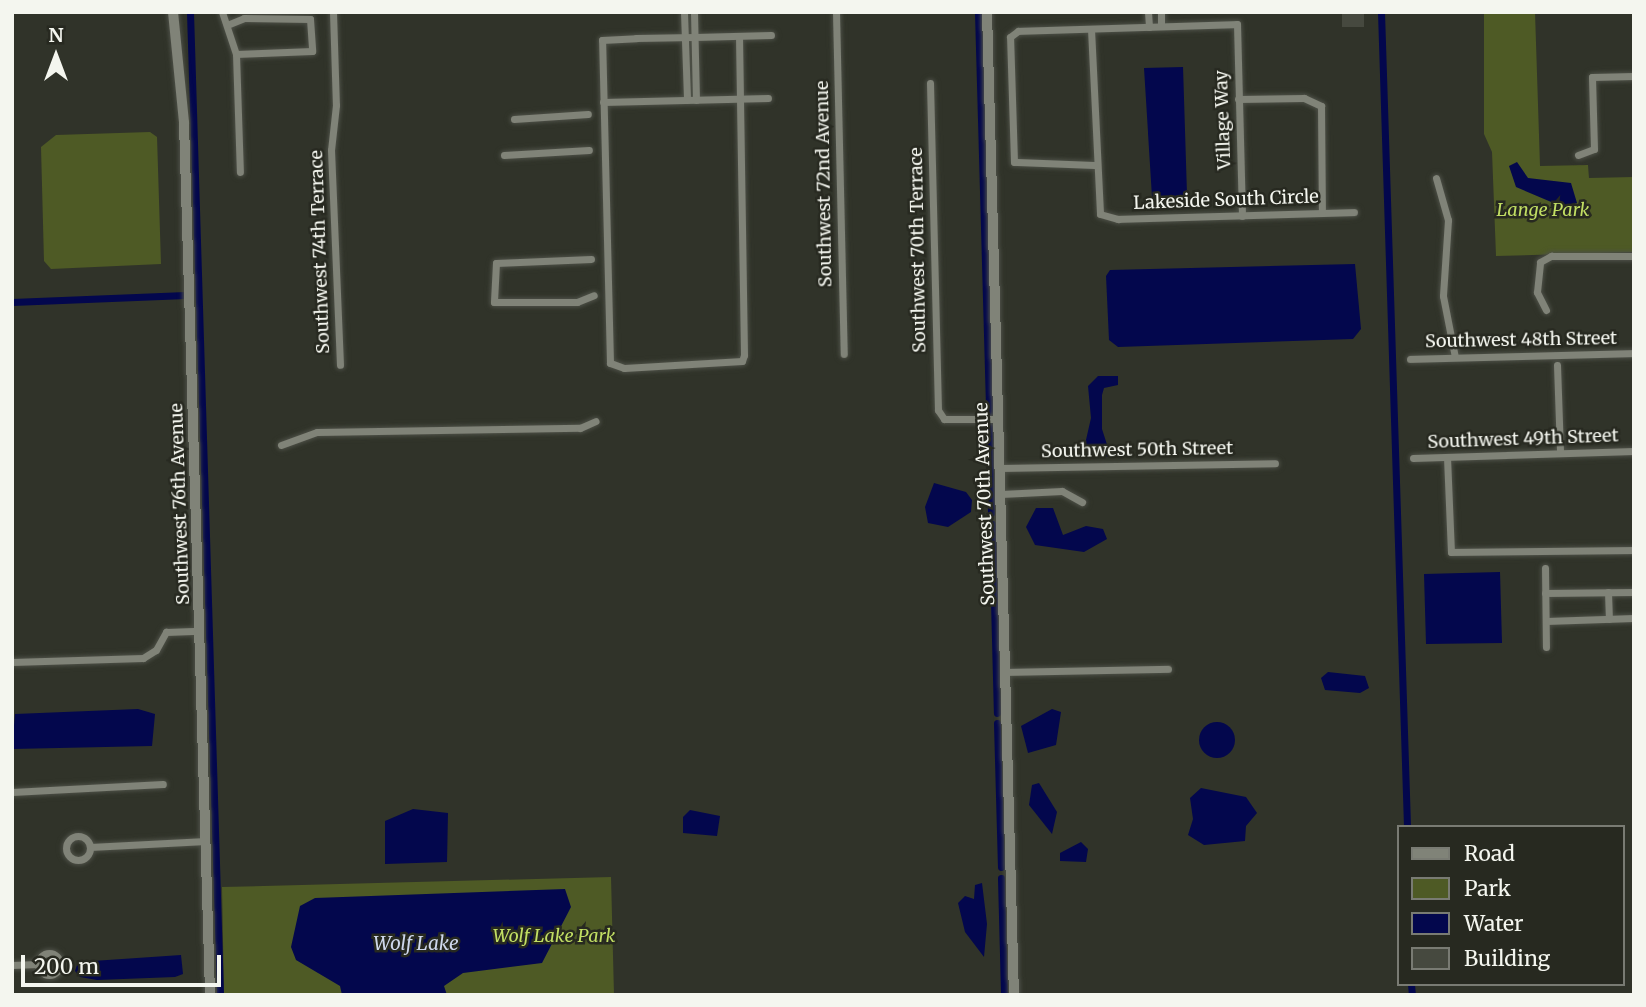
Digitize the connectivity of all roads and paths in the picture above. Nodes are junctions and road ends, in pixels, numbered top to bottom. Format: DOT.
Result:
graph roads {
  1 [pos="173,12"];
  2 [pos="222,12"];
  3 [pos="333,12"];
  4 [pos="684,12"];
  5 [pos="694,12"];
  6 [pos="836,12"];
  7 [pos="987,12"];
  8 [pos="1148,12"];
  9 [pos="1161,12"];
  10 [pos="227,25"];
  11 [pos="1161,26"];
  12 [pos="1149,27"];
  13 [pos="1091,29"];
  14 [pos="771,35"];
  15 [pos="738,36"];
  16 [pos="685,37"];
  17 [pos="695,37"];
  18 [pos="236,54"];
  19 [pos="1634,76"];
  20 [pos="930,83"];
  21 [pos="768,98"];
  22 [pos="740,99"];
  23 [pos="1238,99"];
  24 [pos="687,100"];
  25 [pos="696,100"];
  26 [pos="603,102"];
  27 [pos="588,114"];
  28 [pos="514,119"];
  29 [pos="589,150"];
  30 [pos="504,155"];
  31 [pos="1578,155"];
  32 [pos="1097,165"];
  33 [pos="240,172"];
  34 [pos="1436,178"];
  35 [pos="1354,212"];
  36 [pos="1322,213"];
  37 [pos="1242,216"];
  38 [pos="1634,256"];
  39 [pos="591,259"];
  40 [pos="594,295"];
  41 [pos="1546,310"];
  42 [pos="1634,353"];
  43 [pos="844,354"];
  44 [pos="1455,357"];
  45 [pos="1410,359"];
  46 [pos="340,365"];
  47 [pos="1557,365"];
  48 [pos="999,419"];
  49 [pos="596,421"];
  50 [pos="281,445"];
  51 [pos="1634,451"];
  52 [pos="1560,453"];
  53 [pos="1447,457"];
  54 [pos="1413,458"];
  55 [pos="1275,463"];
  56 [pos="1000,468"];
  57 [pos="1001,494"];
  58 [pos="1082,502"];
  59 [pos="1634,550"];
  60 [pos="1545,568"];
  61 [pos="1608,592"];
  62 [pos="1634,592"];
  63 [pos="1545,593"];
  64 [pos="1634,618"];
  65 [pos="1609,619"];
  66 [pos="1546,621"];
  67 [pos="200,631"];
  68 [pos="1546,647"];
  69 [pos="12,663"];
  70 [pos="1168,670"];
  71 [pos="1006,672"];
  72 [pos="163,784"];
  73 [pos="12,792"];
  74 [pos="206,841"];
  75 [pos="90,847"];
  76 [pos="38,964"];
  77 [pos="12,965"];
  78 [pos="210,995"];
  79 [pos="1014,995"];
  1 -- 67 [label="street, Southwest 76th Avenue"];
  2 -- 10 [label="street"];
  3 -- 46 [label="street, Southwest 74th Terrace"];
  4 -- 16 [label="street"];
  5 -- 17 [label="street"];
  6 -- 43 [label="street, Southwest 72nd Avenue"];
  7 -- 48 [label="street, Southwest 70th Avenue"];
  8 -- 12 [label="street"];
  9 -- 11 [label="street"];
  10 -- 18 [label="street"];
  10 -- 18 [label="street"];
  11 -- 12 [label="street"];
  11 -- 23 [label="street, Village Way"];
  12 -- 13 [label="street"];
  13 -- 32 [label="street"];
  13 -- 32 [label="street"];
  14 -- 15 [label="street"];
  15 -- 17 [label="street"];
  15 -- 22 [label="street"];
  16 -- 17 [label="street"];
  16 -- 24 [label="street"];
  16 -- 26 [label="street"];
  17 -- 25 [label="street"];
  18 -- 33 [label="street"];
  19 -- 31 [label="street"];
  20 -- 48 [label="street, Southwest 70th Terrace"];
  21 -- 22 [label="street"];
  22 -- 25 [label="street"];
  22 -- 26 [label="street"];
  23 -- 36 [label="street"];
  23 -- 37 [label="street, Village Way"];
  24 -- 25 [label="street"];
  24 -- 26 [label="street"];
  27 -- 28 [label="street"];
  29 -- 30 [label="street"];
  32 -- 37 [label="street, Lakeside South Circle"];
  34 -- 44 [label="street"];
  35 -- 36 [label="street, Lakeside South Circle"];
  36 -- 37 [label="street, Lakeside South Circle"];
  38 -- 41 [label="street"];
  39 -- 40 [label="street"];
  42 -- 44 [label="street, Southwest 48th Street"];
  44 -- 45 [label="street, Southwest 48th Street"];
  47 -- 52 [label="street"];
  48 -- 56 [label="street, Southwest 70th Avenue"];
  49 -- 50 [label="street"];
  51 -- 52 [label="street, Southwest 49th Street"];
  52 -- 53 [label="street, Southwest 49th Street"];
  53 -- 54 [label="street, Southwest 49th Street"];
  53 -- 59 [label="street"];
  55 -- 56 [label="street, Southwest 50th Street"];
  56 -- 57 [label="street, Southwest 70th Avenue"];
  57 -- 58 [label="street"];
  57 -- 71 [label="street, Southwest 70th Avenue"];
  60 -- 63 [label="street"];
  61 -- 62 [label="street"];
  61 -- 63 [label="street"];
  61 -- 65 [label="street"];
  63 -- 66 [label="street"];
  64 -- 65 [label="street"];
  65 -- 66 [label="street"];
  66 -- 68 [label="street"];
  67 -- 69 [label="street"];
  67 -- 74 [label="street, Southwest 76th Avenue"];
  70 -- 71 [label="street"];
  71 -- 79 [label="street, Southwest 70th Avenue"];
  72 -- 73 [label="street"];
  74 -- 75 [label="street"];
  74 -- 78 [label="street, Southwest 76th Avenue"];
  76 -- 77 [label="street"];
}
